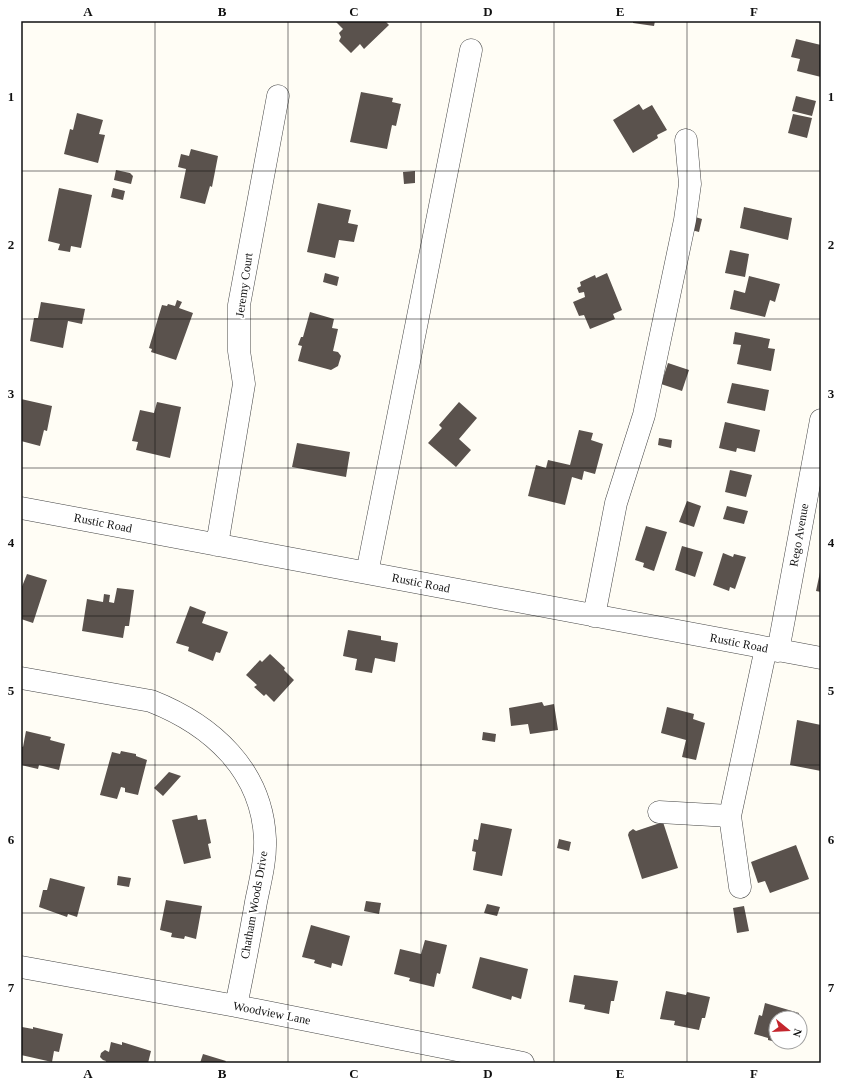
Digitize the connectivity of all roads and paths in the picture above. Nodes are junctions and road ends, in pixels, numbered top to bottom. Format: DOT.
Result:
graph roads {
  1 [pos="471,50"];
  2 [pos="278,96"];
  3 [pos="686,140"];
  4 [pos="821,420"];
  5 [pos="21,508"];
  6 [pos="217,545"];
  7 [pos="367,573"];
  8 [pos="594,616"];
  9 [pos="772,649"];
  10 [pos="821,658"];
  11 [pos="21,678"];
  12 [pos="659,812"];
  13 [pos="730,816"];
  14 [pos="740,887"];
  15 [pos="21,967"];
  16 [pos="236,1006"];
  17 [pos="523,1063"];
  1 -- 7 [label="street"];
  2 -- 6 [label="street, Jeremy Court"];
  3 -- 8 [label="street"];
  4 -- 9 [label="street, Rego Avenue"];
  5 -- 6 [label="street, Rustic Road"];
  6 -- 7 [label="street, Rustic Road"];
  7 -- 8 [label="street, Rustic Road"];
  8 -- 9 [label="street, Rustic Road"];
  9 -- 10 [label="street, Rustic Road"];
  9 -- 13 [label="street, Rego Avenue"];
  11 -- 16 [label="street, Chatham Woods Drive"];
  12 -- 13 [label="street"];
  13 -- 14 [label="street"];
  15 -- 16 [label="street, Woodview Lane"];
  16 -- 17 [label="street, Woodview Lane"];
}
